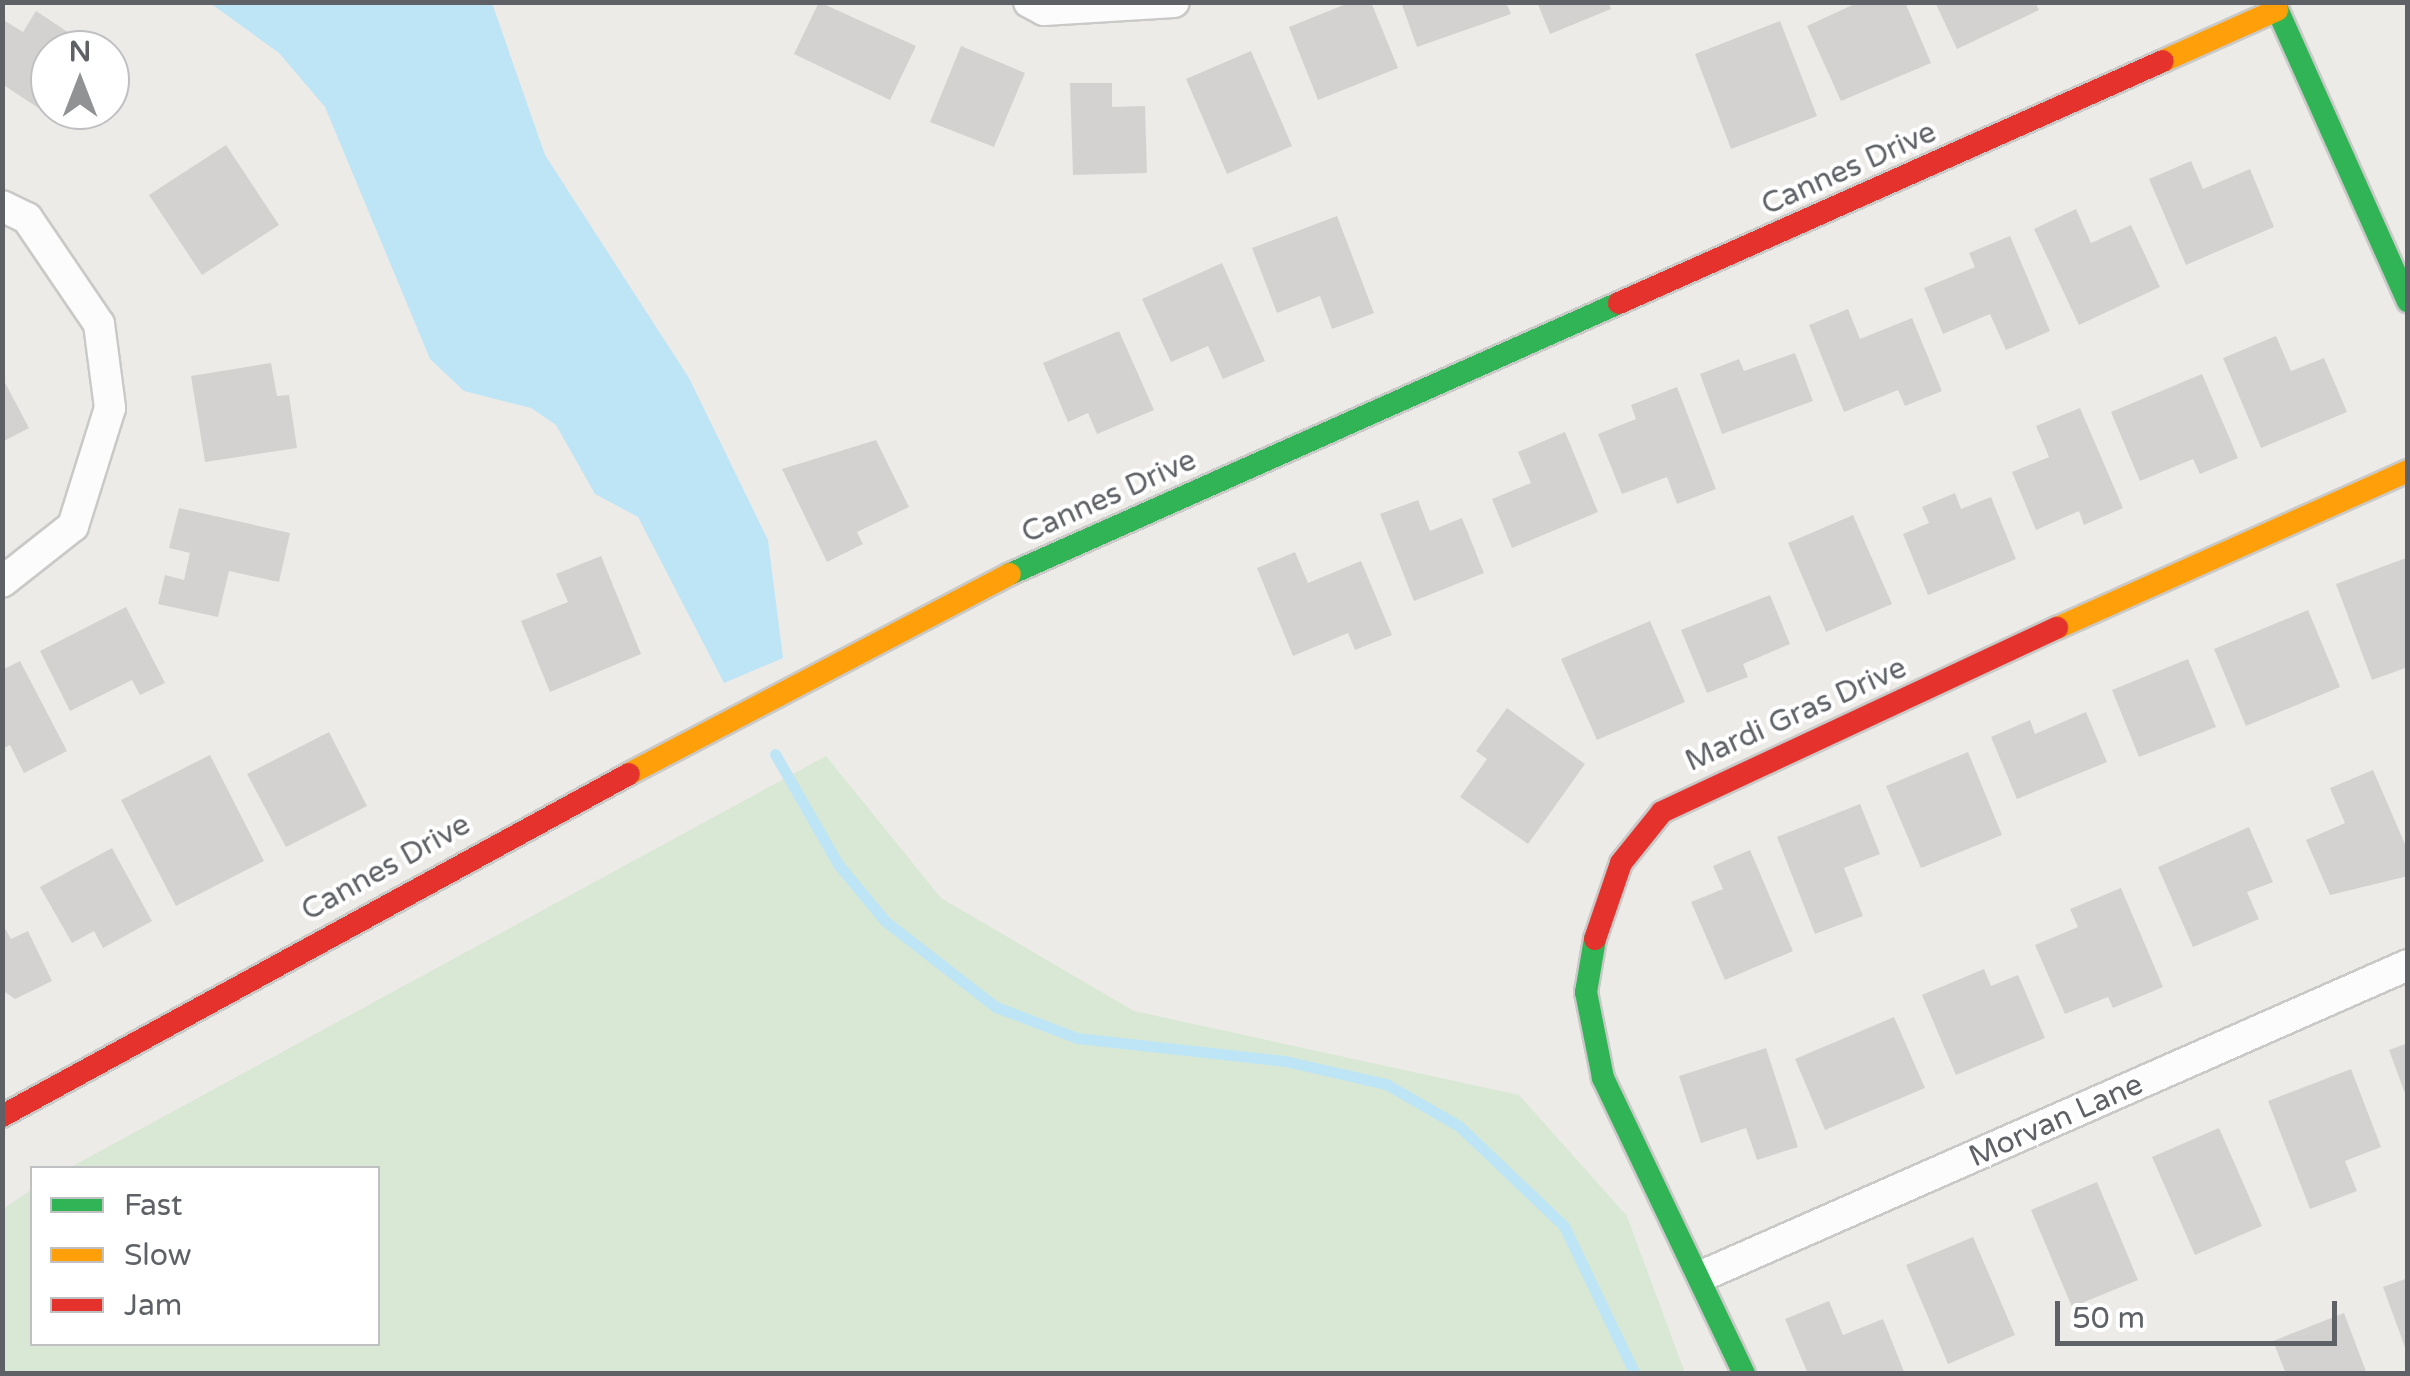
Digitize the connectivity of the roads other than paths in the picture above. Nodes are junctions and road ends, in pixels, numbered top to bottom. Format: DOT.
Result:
graph roads {
  1 [pos="1030,2"];
  2 [pos="1174,2"];
  3 [pos="2276,6"];
  4 [pos="2,206"];
  5 [pos="2408,301"];
  6 [pos="2408,471"];
  7 [pos="2,582"];
  8 [pos="2408,965"];
  9 [pos="2,1116"];
  10 [pos="1704,1274"];
  11 [pos="1744,1374"];
  1 -- 2 [label="street"];
  3 -- 5 [label="street"];
  3 -- 9 [label="street, Cannes Drive"];
  4 -- 7 [label="street"];
  6 -- 10 [label="street, Mardi Gras Drive"];
  8 -- 10 [label="street, Morvan Lane"];
  10 -- 11 [label="street, Mardi Gras Drive"];
}
